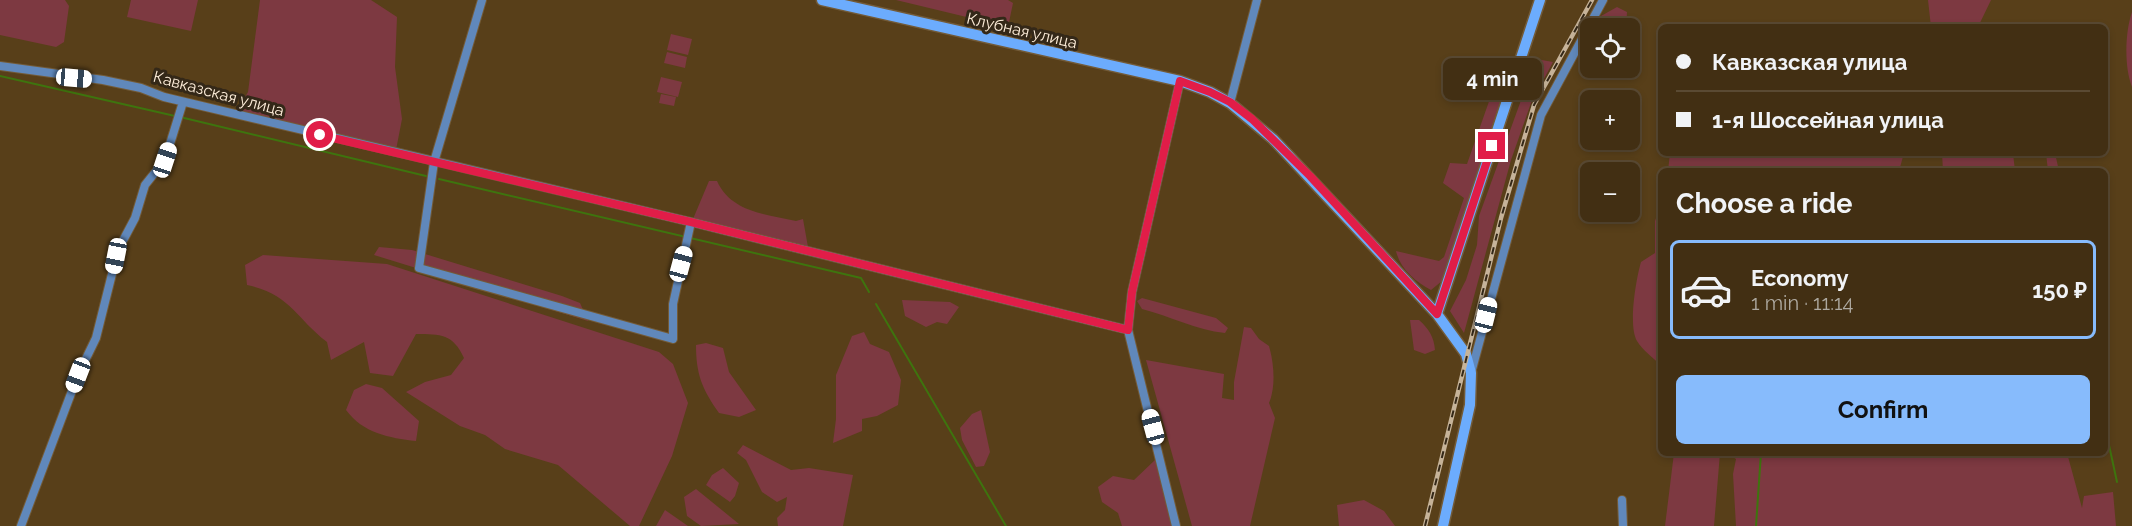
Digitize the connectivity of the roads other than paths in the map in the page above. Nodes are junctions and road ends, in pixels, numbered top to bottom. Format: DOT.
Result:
graph roads {
  1 [pos="482,0"];
  2 [pos="822,0"];
  3 [pos="1257,0"];
  4 [pos="1540,0"];
  5 [pos="1603,0"];
  6 [pos="0,66"];
  7 [pos="1180,81"];
  8 [pos="1230,102"];
  9 [pos="182,105"];
  10 [pos="434,162"];
  11 [pos="690,225"];
  12 [pos="1437,314"];
  13 [pos="1128,330"];
  14 [pos="1471,373"];
  15 [pos="1622,500"];
  16 [pos="21,526"];
  17 [pos="1176,526"];
  18 [pos="1443,526"];
  19 [pos="1623,526"];
  1 -- 10 [label="street"];
  2 -- 7 [label="street, Клубная улица"];
  3 -- 8 [label="street"];
  4 -- 12 [label="street"];
  5 -- 14 [label="street"];
  6 -- 9 [label="street, Кавказская улица"];
  7 -- 8 [label="street, Клубная улица"];
  7 -- 13 [label="street"];
  8 -- 12 [label="street, Клубная улица"];
  9 -- 10 [label="street, Кавказская улица"];
  9 -- 16 [label="street"];
  10 -- 11 [label="street, Кавказская улица"];
  10 -- 11 [label="street"];
  11 -- 13 [label="street, Кавказская улица"];
  12 -- 14 [label="street, Клубная улица"];
  13 -- 17 [label="street"];
  14 -- 18 [label="street"];
  15 -- 19 [label="street"];
}
